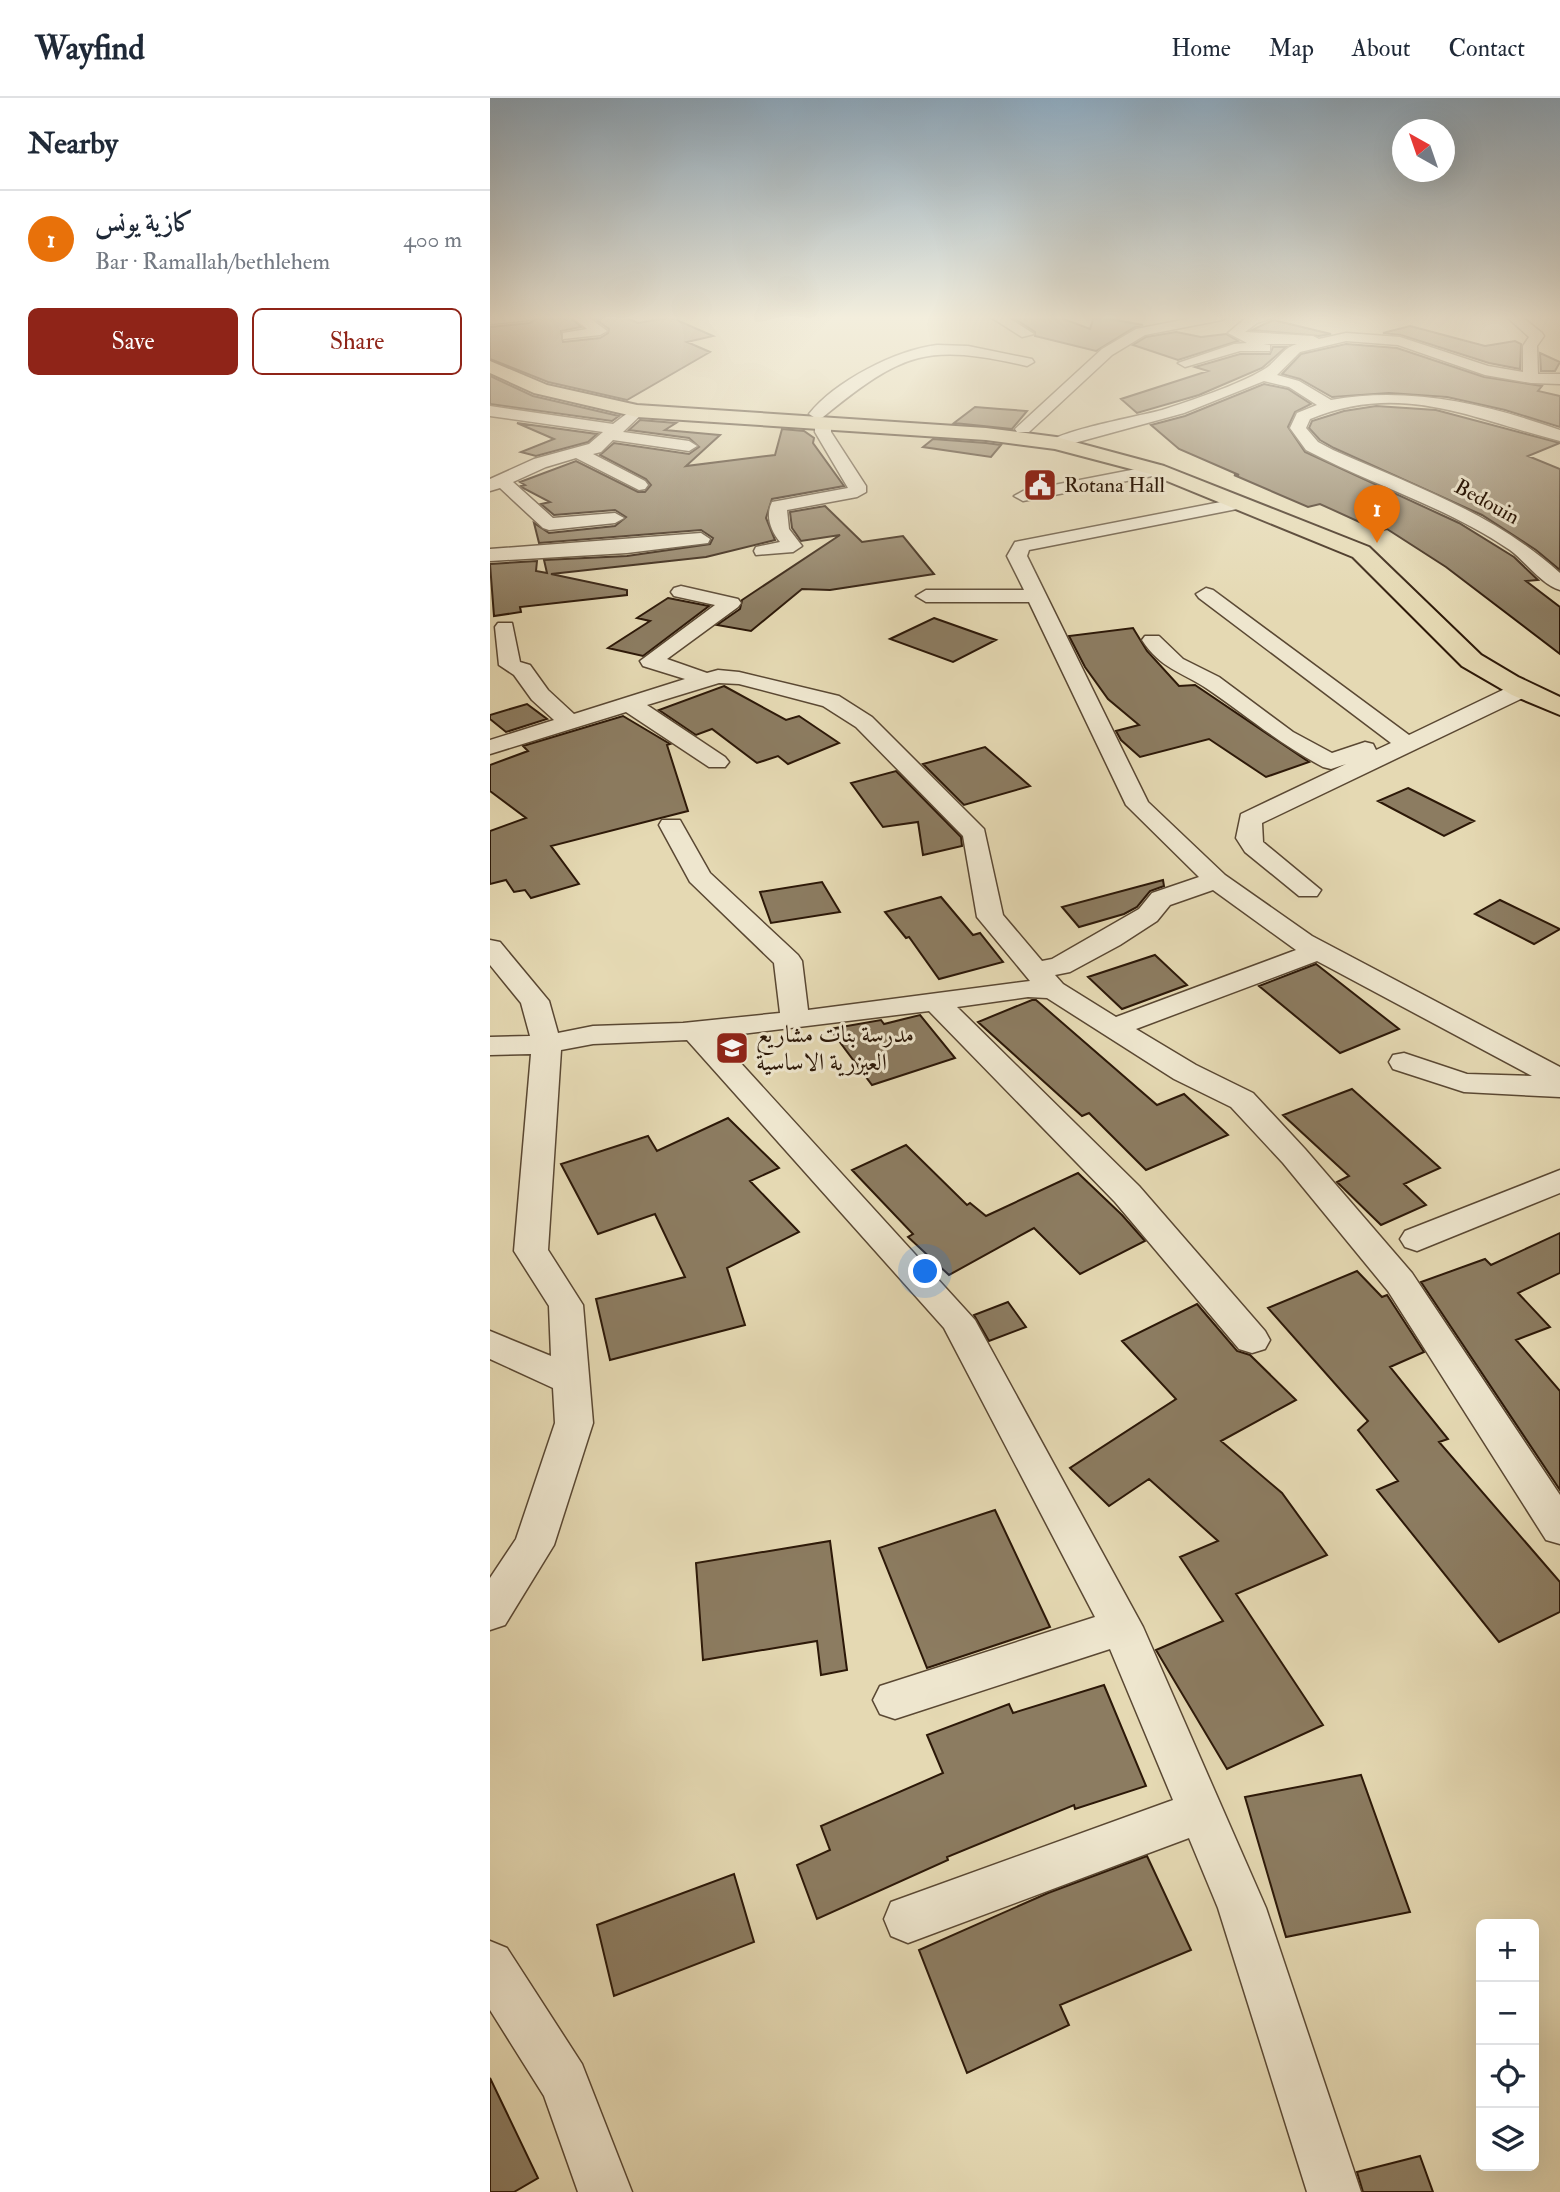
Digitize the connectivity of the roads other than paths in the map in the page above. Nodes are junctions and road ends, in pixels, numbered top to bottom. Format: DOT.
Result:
graph roads {
  1 [pos="506,414"];
  2 [pos="635,414"];
  3 [pos="700,414"];
  4 [pos="758,414"];
  5 [pos="825,414"];
  6 [pos="1040,414"];
  7 [pos="1164,414"];
  8 [pos="1308,414"];
  9 [pos="1494,414"];
  10 [pos="820,419"];
  11 [pos="1023,429"];
  12 [pos="613,432"];
  13 [pos="1560,436"];
  14 [pos="1066,439"];
  15 [pos="689,446"];
  16 [pos="579,453"];
  17 [pos="1157,470"];
  18 [pos="497,484"];
  19 [pos="639,485"];
  20 [pos="1023,496"];
  21 [pos="1237,504"];
  22 [pos="615,518"];
  23 [pos="701,539"];
  24 [pos="763,551"];
  25 [pos="490,555"];
  26 [pos="1402,561"];
  27 [pos="1560,584"];
  28 [pos="681,592"];
  29 [pos="1206,594"];
  30 [pos="926,596"];
  31 [pos="1036,596"];
  32 [pos="505,626"];
  33 [pos="1152,640"];
  34 [pos="1517,664"];
  35 [pos="705,679"];
  36 [pos="1560,688"];
  37 [pos="1521,690"];
  38 [pos="631,705"];
  39 [pos="1560,707"];
  40 [pos="570,723"];
  41 [pos="1401,740"];
  42 [pos="490,747"];
  43 [pos="717,762"];
  44 [pos="671,825"];
  45 [pos="1216,880"];
  46 [pos="1308,890"];
  47 [pos="490,948"];
  48 [pos="1319,951"];
  49 [pos="1045,980"];
  50 [pos="936,1002"];
  51 [pos="795,1020"];
  52 [pos="1112,1028"];
  53 [pos="694,1030"];
  54 [pos="547,1044"];
  55 [pos="490,1046"];
  56 [pos="1404,1062"];
  57 [pos="1560,1079"];
  58 [pos="1560,1087"];
  59 [pos="1560,1181"];
  60 [pos="1417,1238"];
  61 [pos="1252,1340"];
  62 [pos="490,1344"];
  63 [pos="570,1380"];
  64 [pos="1560,1528"];
  65 [pos="490,1612"];
  66 [pos="1122,1627"];
  67 [pos="895,1700"];
  68 [pos="1201,1812"];
  69 [pos="908,1919"];
  70 [pos="490,1965"];
  71 [pos="605,2192"];
  72 [pos="1334,2192"];
  1 -- 12 [label="street"];
  2 -- 12 [label="street"];
  3 -- 10 [label="main road"];
  4 -- 10 [label="main road"];
  5 -- 10 [label="street"];
  6 -- 11 [label="street"];
  7 -- 14 [label="street"];
  8 -- 27 [label="street, Bedouin"];
  9 -- 13 [label="street, Bedouin"];
  10 -- 11 [label="main road"];
  10 -- 14 [label="main road"];
  10 -- 24 [label="street"];
  11 -- 14 [label="main road"];
  12 -- 15 [label="street"];
  12 -- 16 [label="street"];
  14 -- 17 [label="main road"];
  14 -- 26 [label="main road"];
  16 -- 18 [label="street"];
  16 -- 19 [label="street"];
  17 -- 20 [label="street"];
  17 -- 21 [label="main road"];
  18 -- 22 [label="street"];
  21 -- 31 [label="street"];
  21 -- 37 [label="main road"];
  23 -- 25 [label="street"];
  28 -- 35 [label="street"];
  29 -- 41 [label="street"];
  30 -- 31 [label="street"];
  31 -- 45 [label="street"];
  32 -- 40 [label="street"];
  33 -- 41 [label="street"];
  34 -- 36 [label="main road"];
  35 -- 38 [label="street"];
  35 -- 49 [label="street"];
  37 -- 39 [label="main road"];
  37 -- 41 [label="street"];
  38 -- 40 [label="street"];
  38 -- 43 [label="street"];
  40 -- 42 [label="street"];
  41 -- 46 [label="street"];
  44 -- 51 [label="street"];
  45 -- 48 [label="street"];
  45 -- 49 [label="street"];
  47 -- 54 [label="street"];
  48 -- 52 [label="street"];
  48 -- 57 [label="street"];
  49 -- 50 [label="street"];
  49 -- 52 [label="street"];
  50 -- 51 [label="street"];
  50 -- 61 [label="street"];
  51 -- 53 [label="street"];
  52 -- 64 [label="street"];
  53 -- 54 [label="street"];
  53 -- 66 [label="street"];
  54 -- 55 [label="street"];
  54 -- 63 [label="street"];
  56 -- 58 [label="street"];
  59 -- 60 [label="street"];
  62 -- 63 [label="street"];
  63 -- 65 [label="street"];
  66 -- 67 [label="street"];
  66 -- 68 [label="street"];
  68 -- 69 [label="street"];
  68 -- 72 [label="street"];
  70 -- 71 [label="street"];
}
